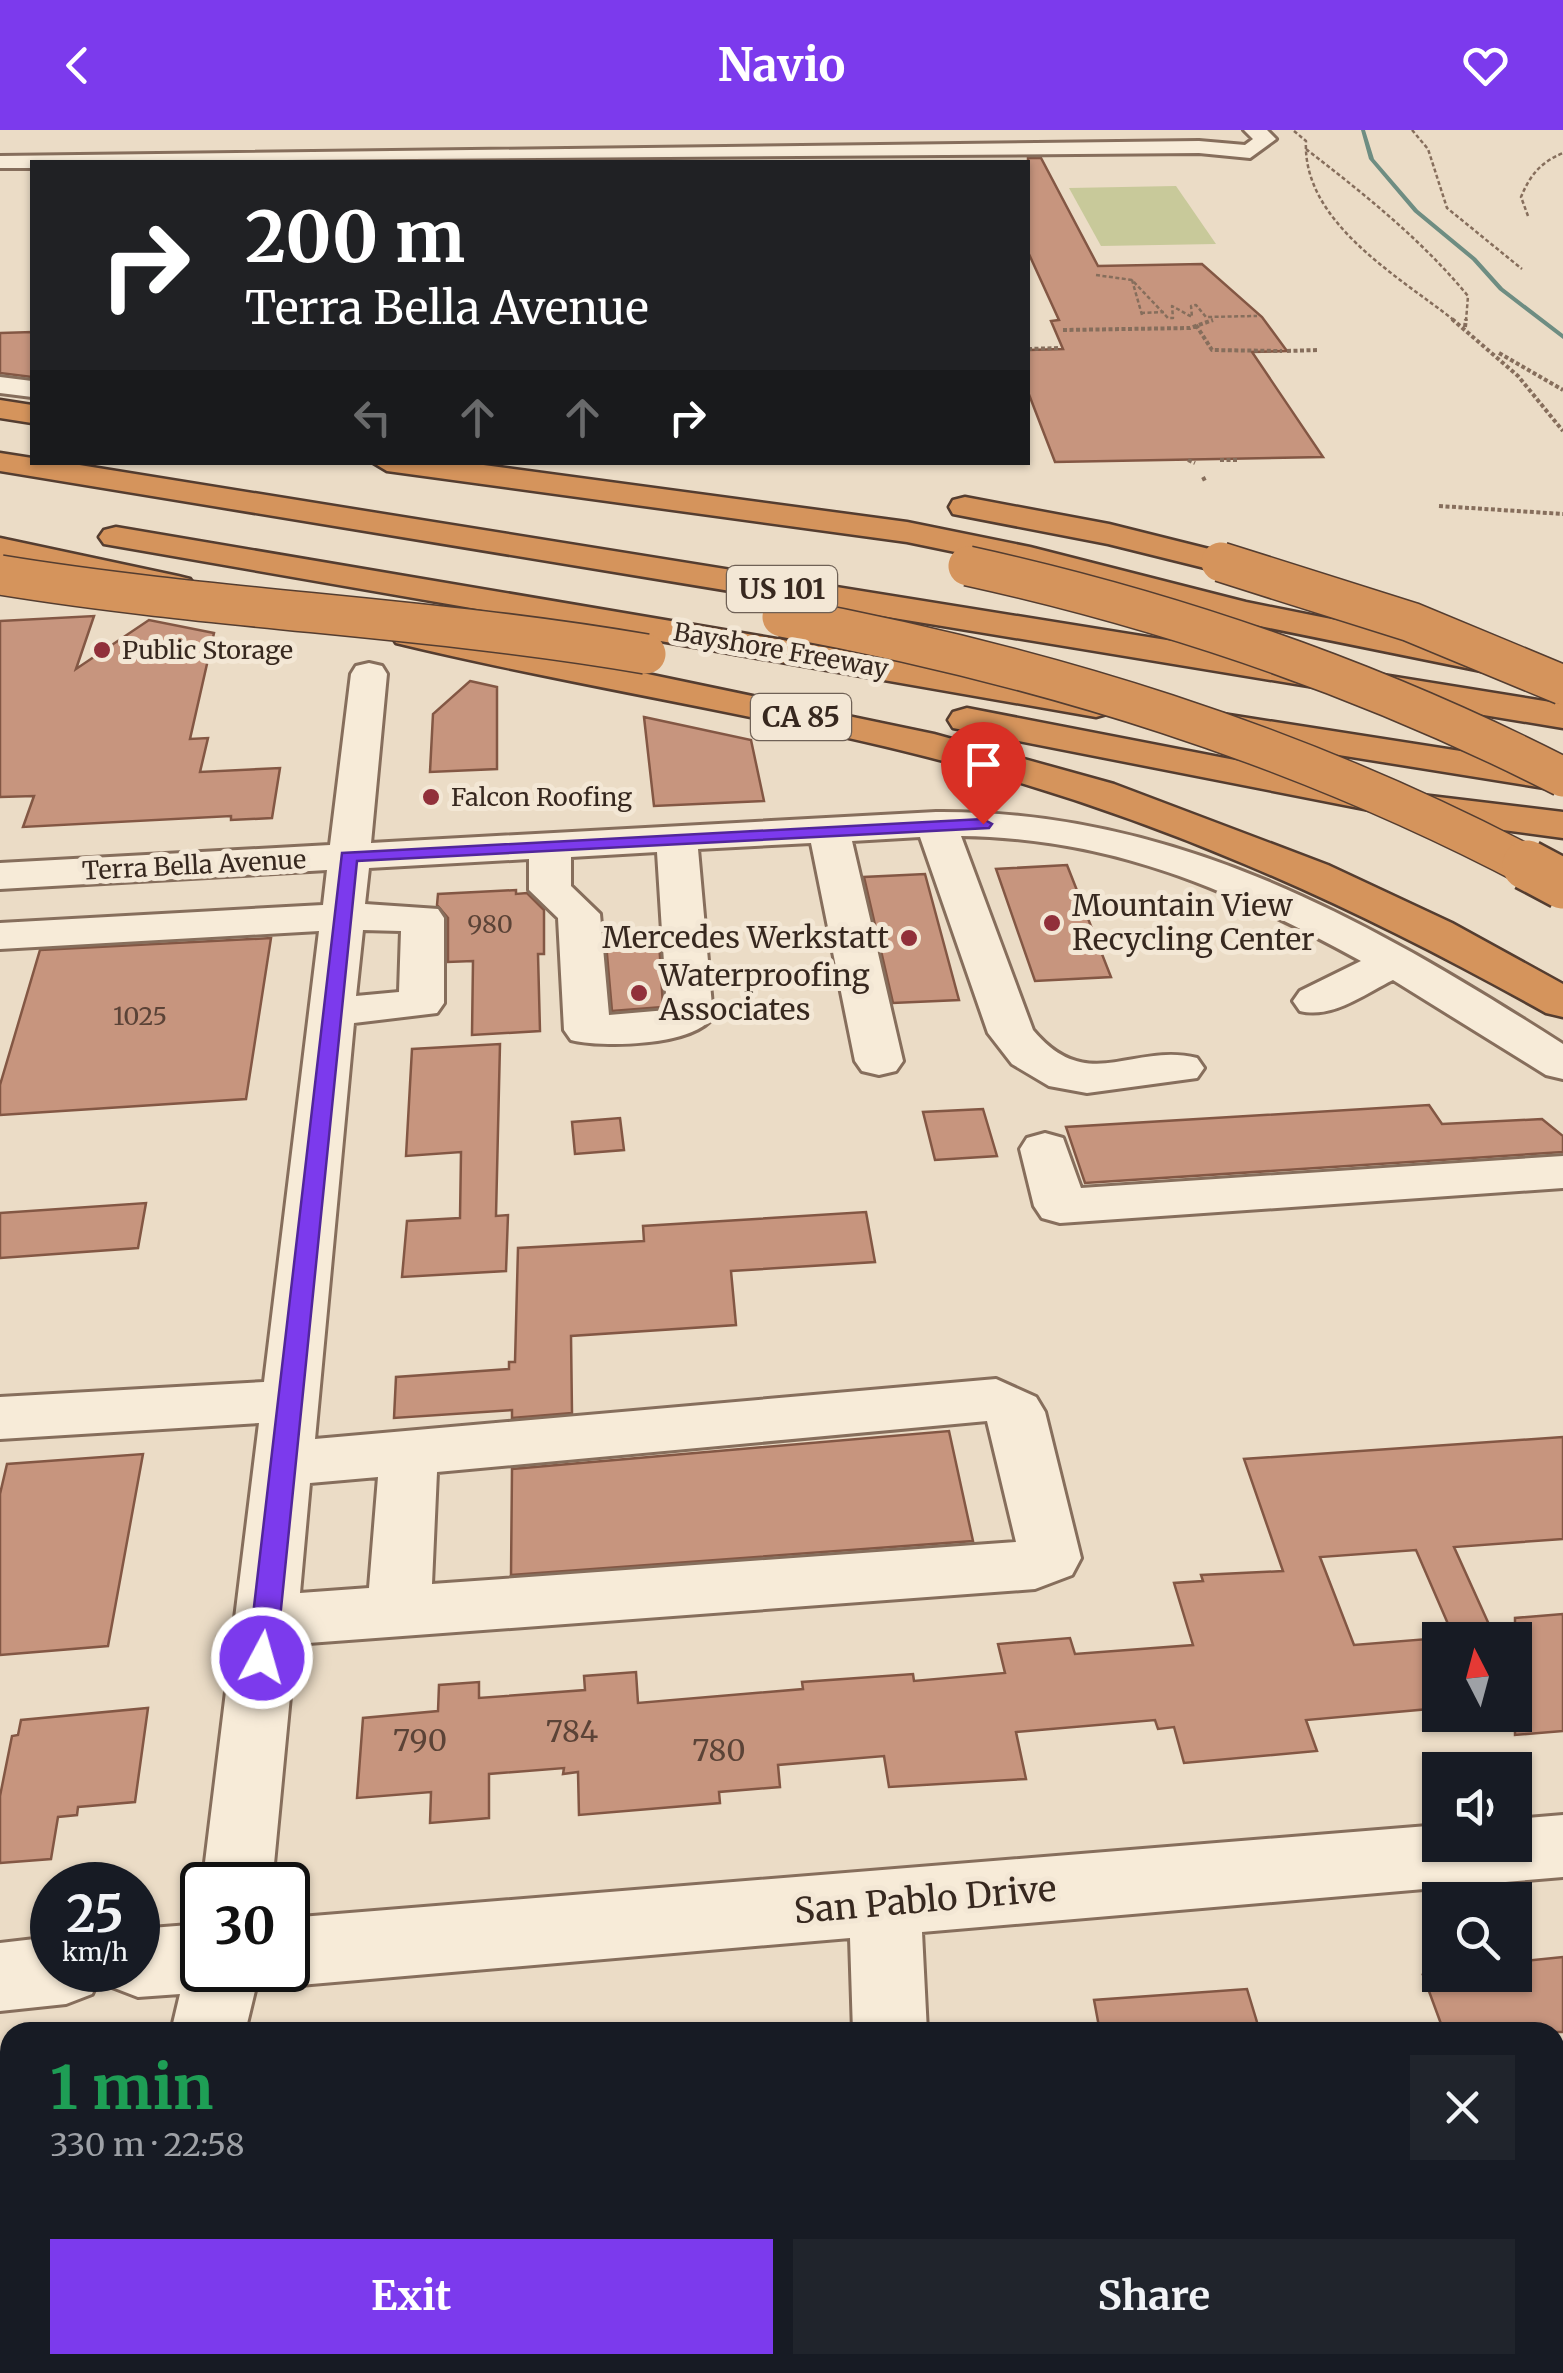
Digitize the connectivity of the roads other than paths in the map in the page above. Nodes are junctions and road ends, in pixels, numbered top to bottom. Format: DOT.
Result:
graph roads {
  1 [pos="538,130"];
  2 [pos="630,130"];
  3 [pos="748,130"];
  4 [pos="1204,138"];
  5 [pos="1252,141"];
  6 [pos="753,153"];
  7 [pos="630,154"];
  8 [pos="312,155"];
  9 [pos="538,156"];
  10 [pos="122,160"];
  11 [pos="30,167"];
  12 [pos="1,169"];
  13 [pos="30,181"];
  14 [pos="0,384"];
  15 [pos="30,389"];
  16 [pos="0,408"];
  17 [pos="30,412"];
  18 [pos="0,435"];
  19 [pos="30,440"];
  20 [pos="0,449"];
  21 [pos="30,454"];
  22 [pos="0,462"];
  23 [pos="102,465"];
  24 [pos="409,465"];
  25 [pos="594,465"];
  26 [pos="0,477"];
  27 [pos="358,483"];
  28 [pos="787,484"];
  29 [pos="0,488"];
  30 [pos="933,502"];
  31 [pos="0,517"];
  32 [pos="0,551"];
  33 [pos="0,576"];
  34 [pos="787,612"];
  35 [pos="369,674"];
  36 [pos="1563,676"];
  37 [pos="1563,685"];
  38 [pos="1563,699"];
  39 [pos="1563,716"];
  40 [pos="1563,778"];
  41 [pos="931,824"];
  42 [pos="1563,826"];
  43 [pos="829,830"];
  44 [pos="678,838"];
  45 [pos="550,846"];
  46 [pos="348,856"];
  47 [pos="1563,862"];
  48 [pos="0,876"];
  49 [pos="1563,884"];
  50 [pos="342,917"];
  51 [pos="0,936"];
  52 [pos="1392,962"];
  53 [pos="1316,1001"];
  54 [pos="1563,1003"];
  55 [pos="332,1012"];
  56 [pos="879,1061"];
  57 [pos="1563,1066"];
  58 [pos="1180,1068"];
  59 [pos="1045,1148"];
  60 [pos="1563,1172"];
  61 [pos="289,1401"];
  62 [pos="0,1418"];
  63 [pos="409,1450"];
  64 [pos="283,1464"];
  65 [pos="399,1612"];
  66 [pos="266,1620"];
  67 [pos="1563,1846"];
  68 [pos="240,1862"];
  69 [pos="885,1904"];
  70 [pos="310,1950"];
  71 [pos="30,1974"];
  72 [pos="0,1977"];
  73 [pos="218,1992"];
  74 [pos="210,2022"];
  75 [pos="890,2022"];
  1 -- 9 [label="street"];
  2 -- 7 [label="street"];
  3 -- 6 [label="street"];
  4 -- 5 [label="street"];
  4 -- 6 [label="street"];
  6 -- 7 [label="street"];
  7 -- 9 [label="street"];
  8 -- 9 [label="street"];
  8 -- 10 [label="street"];
  11 -- 12 [label="street"];
  12 -- 13 [label="street"];
  14 -- 15 [label="street"];
  16 -- 17 [label="highway"];
  18 -- 19 [label="highway"];
  20 -- 21 [label="highway"];
  22 -- 39 [label="highway, US 101"];
  23 -- 38 [label="highway, US 101"];
  24 -- 36 [label="highway"];
  25 -- 28 [label="highway"];
  26 -- 34 [label="highway"];
  27 -- 40 [label="highway, bridge"];
  29 -- 34 [label="highway"];
  30 -- 37 [label="highway, bridge"];
  31 -- 40 [label="highway, Bayshore Freeway / US 101"];
  32 -- 54 [label="highway, CA 85"];
  33 -- 42 [label="highway, bridge"];
  34 -- 47 [label="highway"];
  34 -- 49 [label="highway, bridge"];
  35 -- 46 [label="street"];
  41 -- 43 [label="street, Terra Bella Avenue"];
  41 -- 52 [label="street, Terra Bella Avenue"];
  41 -- 58 [label="street"];
  43 -- 44 [label="street, Terra Bella Avenue"];
  43 -- 56 [label="street"];
  44 -- 45 [label="street, Terra Bella Avenue"];
  44 -- 45 [label="street"];
  45 -- 46 [label="street, Terra Bella Avenue"];
  46 -- 48 [label="street, Terra Bella Avenue"];
  46 -- 50 [label="street"];
  50 -- 51 [label="street"];
  50 -- 55 [label="street"];
  50 -- 55 [label="street"];
  52 -- 53 [label="street"];
  52 -- 57 [label="street, Terra Bella Avenue"];
  55 -- 61 [label="street"];
  59 -- 60 [label="street"];
  61 -- 62 [label="street"];
  61 -- 64 [label="street"];
  63 -- 64 [label="street"];
  63 -- 65 [label="street"];
  63 -- 65 [label="street"];
  64 -- 66 [label="street"];
  65 -- 66 [label="street"];
  66 -- 68 [label="street"];
  67 -- 69 [label="street, San Pablo Drive"];
  69 -- 70 [label="street, San Pablo Drive"];
  69 -- 75 [label="street"];
  71 -- 72 [label="street"];
  73 -- 74 [label="street"];
}
